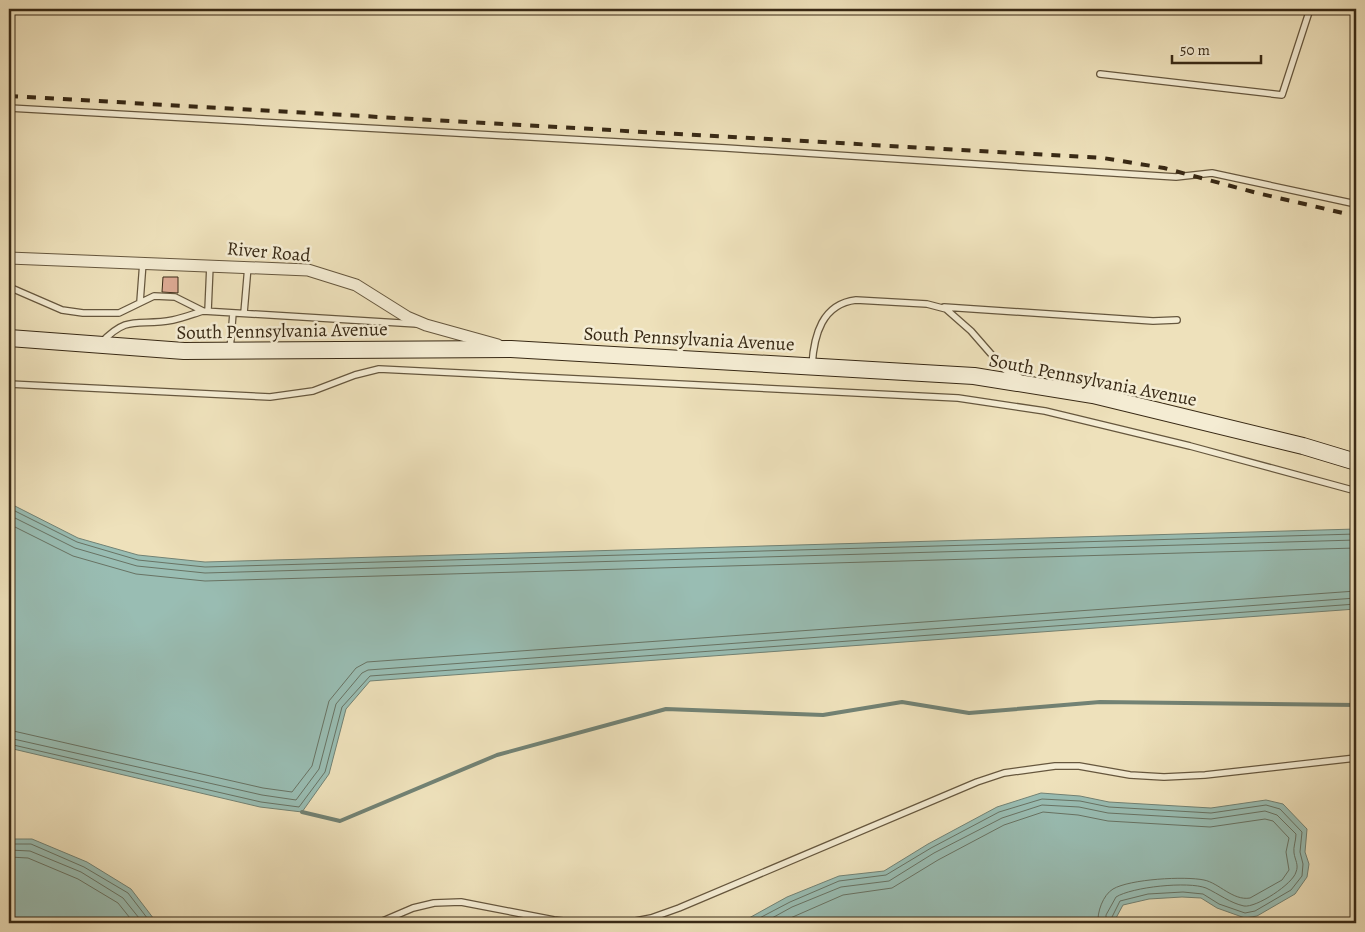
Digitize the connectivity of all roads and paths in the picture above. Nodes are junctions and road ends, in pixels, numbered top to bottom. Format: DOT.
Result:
graph roads {
  1 [pos="1310,9"];
  2 [pos="1100,74"];
  3 [pos="9,108"];
  4 [pos="1356,204"];
  5 [pos="9,258"];
  6 [pos="143,262"];
  7 [pos="210,264"];
  8 [pos="248,266"];
  9 [pos="9,287"];
  10 [pos="140,302"];
  11 [pos="939,307"];
  12 [pos="205,311"];
  13 [pos="233,313"];
  14 [pos="244,313"];
  15 [pos="1177,320"];
  16 [pos="426,325"];
  17 [pos="9,338"];
  18 [pos="98,346"];
  19 [pos="511,349"];
  20 [pos="230,351"];
  21 [pos="812,365"];
  22 [pos="9,384"];
  23 [pos="1042,386"];
  24 [pos="1351,460"];
  25 [pos="1356,491"];
  26 [pos="1356,758"];
  27 [pos="378,923"];
  28 [pos="581,923"];
  29 [pos="625,923"];
  1 -- 2 [label="lane"];
  3 -- 4 [label="lane"];
  5 -- 6 [label="street, River Road"];
  6 -- 7 [label="street, River Road"];
  6 -- 10 [label="lane"];
  7 -- 8 [label="street, River Road"];
  7 -- 12 [label="lane"];
  8 -- 14 [label="lane"];
  8 -- 16 [label="street, River Road"];
  9 -- 10 [label="lane"];
  10 -- 12 [label="lane"];
  11 -- 15 [label="lane"];
  11 -- 21 [label="lane"];
  11 -- 23 [label="lane"];
  12 -- 13 [label="lane"];
  12 -- 18 [label="lane"];
  13 -- 14 [label="lane"];
  13 -- 20 [label="lane"];
  14 -- 16 [label="lane"];
  16 -- 19 [label="street, River Road"];
  17 -- 18 [label="street, South Pennsylvania Avenue"];
  18 -- 20 [label="street, South Pennsylvania Avenue"];
  19 -- 20 [label="street, South Pennsylvania Avenue"];
  19 -- 21 [label="street, South Pennsylvania Avenue"];
  21 -- 23 [label="street, South Pennsylvania Avenue"];
  22 -- 25 [label="lane"];
  23 -- 24 [label="street, South Pennsylvania Avenue"];
  26 -- 29 [label="lane"];
  27 -- 28 [label="lane"];
}
